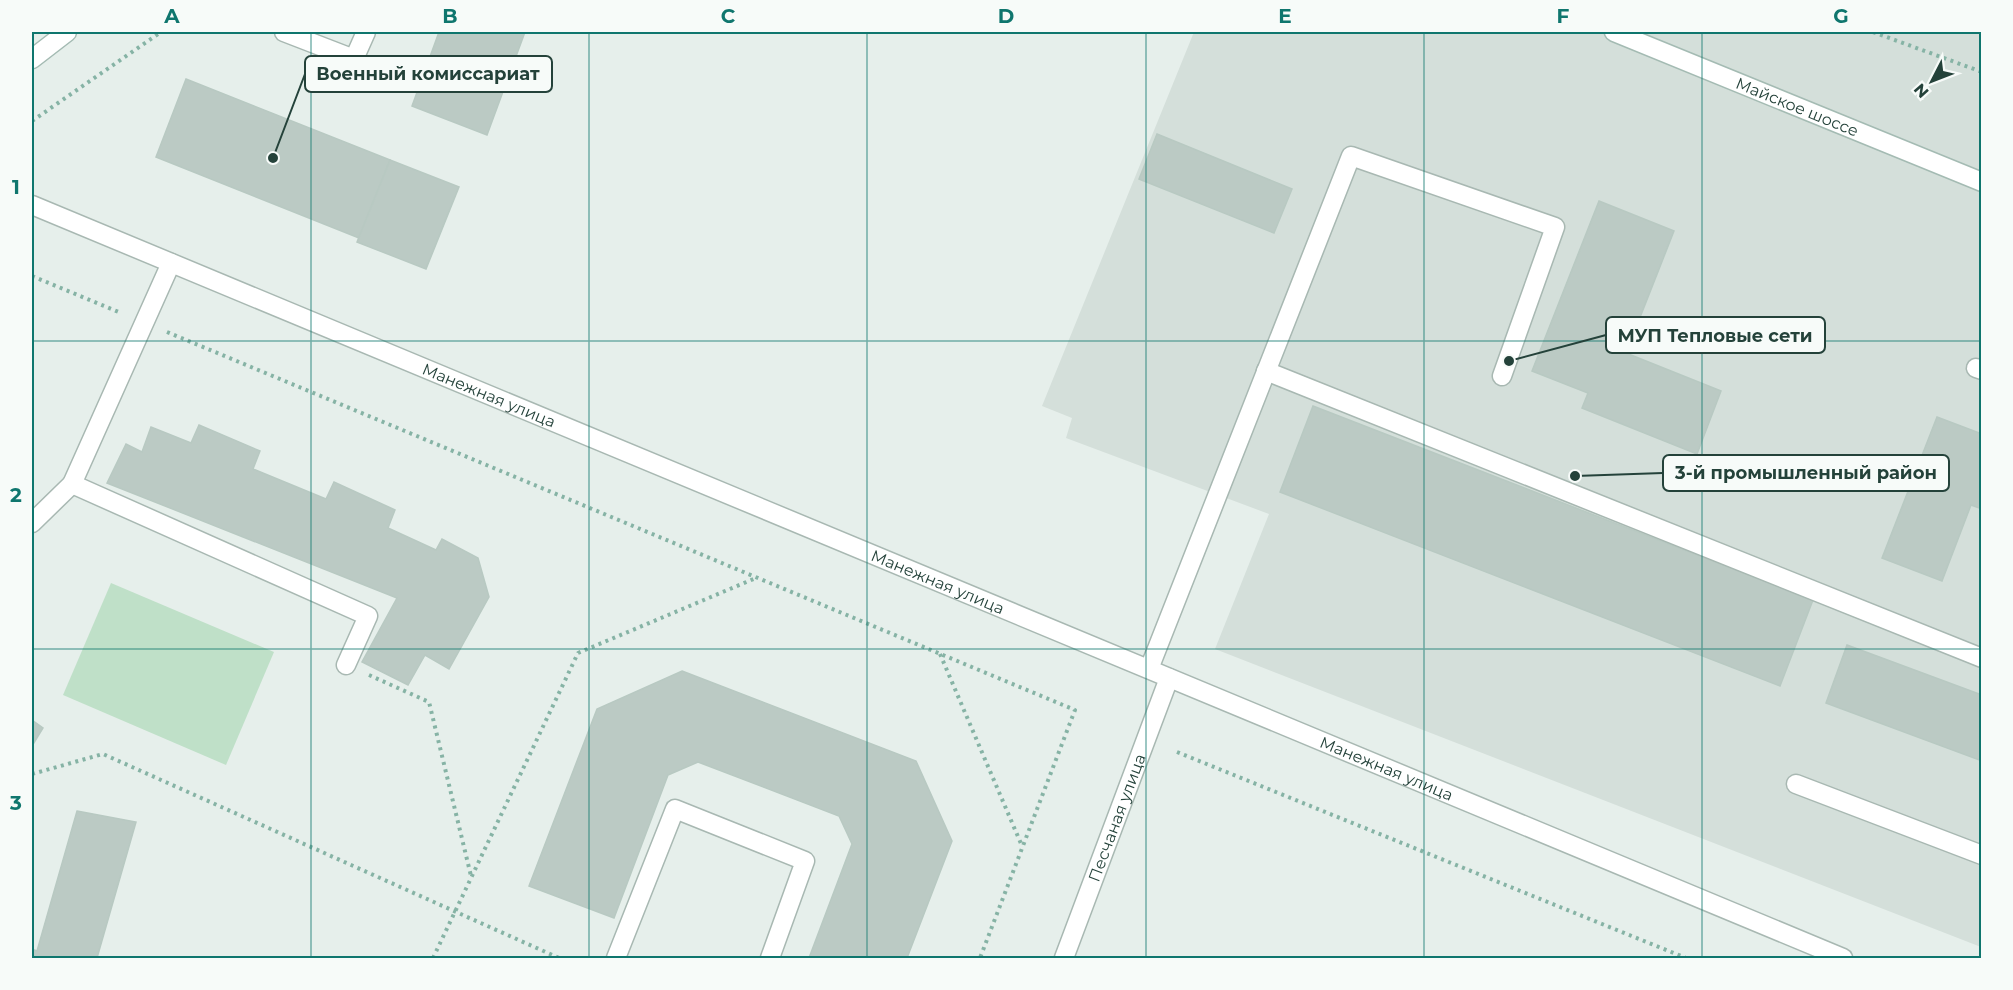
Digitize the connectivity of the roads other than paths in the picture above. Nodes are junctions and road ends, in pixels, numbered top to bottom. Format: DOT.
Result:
graph roads {
  1 [pos="67,32"];
  2 [pos="284,32"];
  3 [pos="366,32"];
  4 [pos="1614,32"];
  5 [pos="32,59"];
  6 [pos="1982,182"];
  7 [pos="32,206"];
  8 [pos="171,263"];
  9 [pos="1266,371"];
  10 [pos="1502,376"];
  11 [pos="72,484"];
  12 [pos="32,523"];
  13 [pos="1982,658"];
  14 [pos="346,665"];
  15 [pos="1149,669"];
  16 [pos="1169,678"];
  17 [pos="1796,784"];
  18 [pos="1982,855"];
  19 [pos="616,958"];
  20 [pos="770,958"];
  21 [pos="1064,958"];
  22 [pos="1843,958"];
  1 -- 5 [label="street"];
  2 -- 3 [label="street"];
  4 -- 6 [label="street, Майское шоссе"];
  7 -- 8 [label="street, Манежная улица"];
  8 -- 11 [label="street"];
  8 -- 15 [label="street, Манежная улица"];
  9 -- 10 [label="street"];
  9 -- 13 [label="street"];
  9 -- 15 [label="street"];
  11 -- 12 [label="street"];
  11 -- 14 [label="street"];
  15 -- 16 [label="street, Манежная улица"];
  16 -- 21 [label="street, Песчаная улица"];
  16 -- 22 [label="street, Манежная улица"];
  17 -- 18 [label="street"];
  19 -- 20 [label="street"];
}
